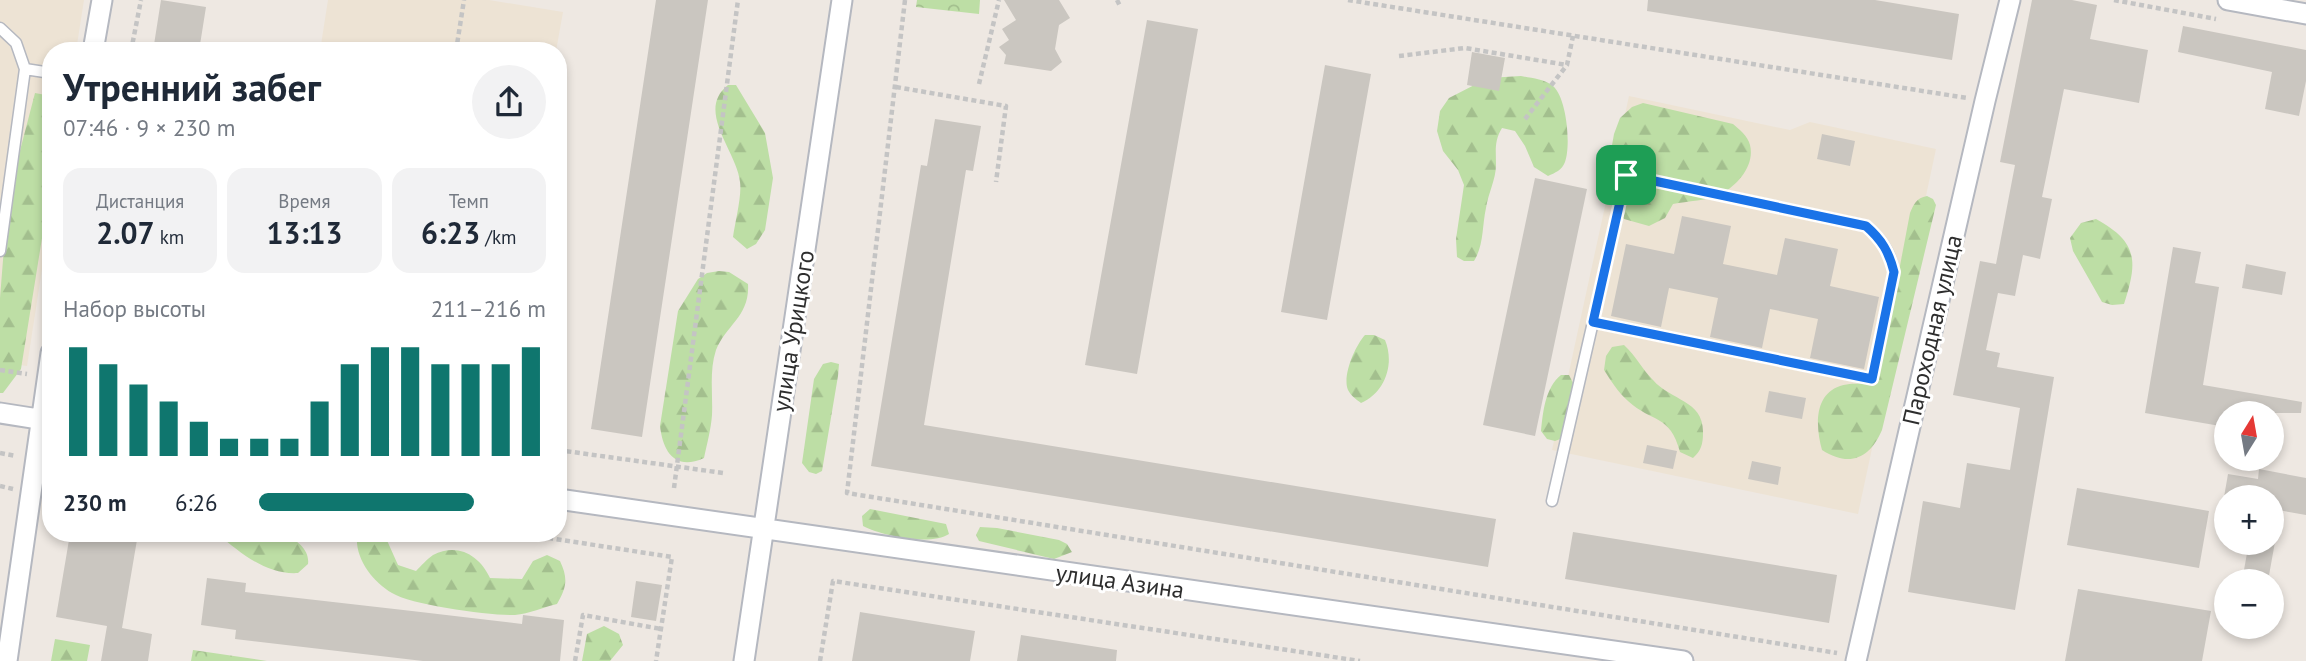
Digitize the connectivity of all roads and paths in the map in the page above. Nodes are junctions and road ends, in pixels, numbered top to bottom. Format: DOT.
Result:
graph roads {
  1 [pos="102,0"];
  2 [pos="141,0"];
  3 [pos="464,0"];
  4 [pos="738,0"];
  5 [pos="842,0"];
  6 [pos="905,0"];
  7 [pos="999,0"];
  8 [pos="1117,0"];
  9 [pos="1348,0"];
  10 [pos="2010,0"];
  11 [pos="2114,0"];
  12 [pos="2228,0"];
  13 [pos="1120,6"];
  14 [pos="2306,14"];
  15 [pos="2224,20"];
  16 [pos="0,28"];
  17 [pos="1573,37"];
  18 [pos="95,42"];
  19 [pos="133,42"];
  20 [pos="457,42"];
  21 [pos="1399,56"];
  22 [pos="1567,65"];
  23 [pos="25,69"];
  24 [pos="42,72"];
  25 [pos="979,84"];
  26 [pos="896,87"];
  27 [pos="1985,101"];
  28 [pos="1525,119"];
  29 [pos="996,182"];
  30 [pos="4,189"];
  31 [pos="0,251"];
  32 [pos="1593,322"];
  33 [pos="0,413"];
  34 [pos="42,419"];
  35 [pos="42,445"];
  36 [pos="567,451"];
  37 [pos="677,466"];
  38 [pos="723,473"];
  39 [pos="674,488"];
  40 [pos="567,500"];
  41 [pos="1552,501"];
  42 [pos="762,530"];
  43 [pos="567,541"];
  44 [pos="661,629"];
  45 [pos="1857,659"];
  46 [pos="7,661"];
  47 [pos="575,661"];
  48 [pos="656,661"];
  49 [pos="744,661"];
  50 [pos="820,661"];
  51 [pos="1360,661"];
  52 [pos="1683,661"];
  1 -- 18 [label="street"];
  2 -- 19 [label="path"];
  3 -- 20 [label="path"];
  4 -- 37 [label="path"];
  5 -- 42 [label="street, улица Урицкого"];
  6 -- 26 [label="path"];
  7 -- 25 [label="path"];
  8 -- 13 [label="path"];
  9 -- 17 [label="path"];
  10 -- 27 [label="street, Пароходная улица"];
  11 -- 15 [label="path"];
  12 -- 14 [label="street"];
  16 -- 23 [label="lane"];
  17 -- 22 [label="path"];
  17 -- 27 [label="path"];
  21 -- 22 [label="path"];
  22 -- 28 [label="path"];
  23 -- 24 [label="lane"];
  23 -- 30 [label="lane"];
  26 -- 29 [label="path"];
  26 -- 45 [label="path"];
  27 -- 45 [label="street, Пароходная улица"];
  30 -- 31 [label="lane"];
  32 -- 32 [label="lane"];
  32 -- 41 [label="lane"];
  33 -- 34 [label="street"];
  35 -- 46 [label="street"];
  36 -- 37 [label="path"];
  37 -- 38 [label="path"];
  37 -- 39 [label="path"];
  40 -- 42 [label="street, улица Азина"];
  42 -- 49 [label="street, улица Урицкого"];
  42 -- 52 [label="street, улица Азина"];
  43 -- 44 [label="path"];
  44 -- 47 [label="path"];
  44 -- 48 [label="path"];
  50 -- 51 [label="path"];
}
